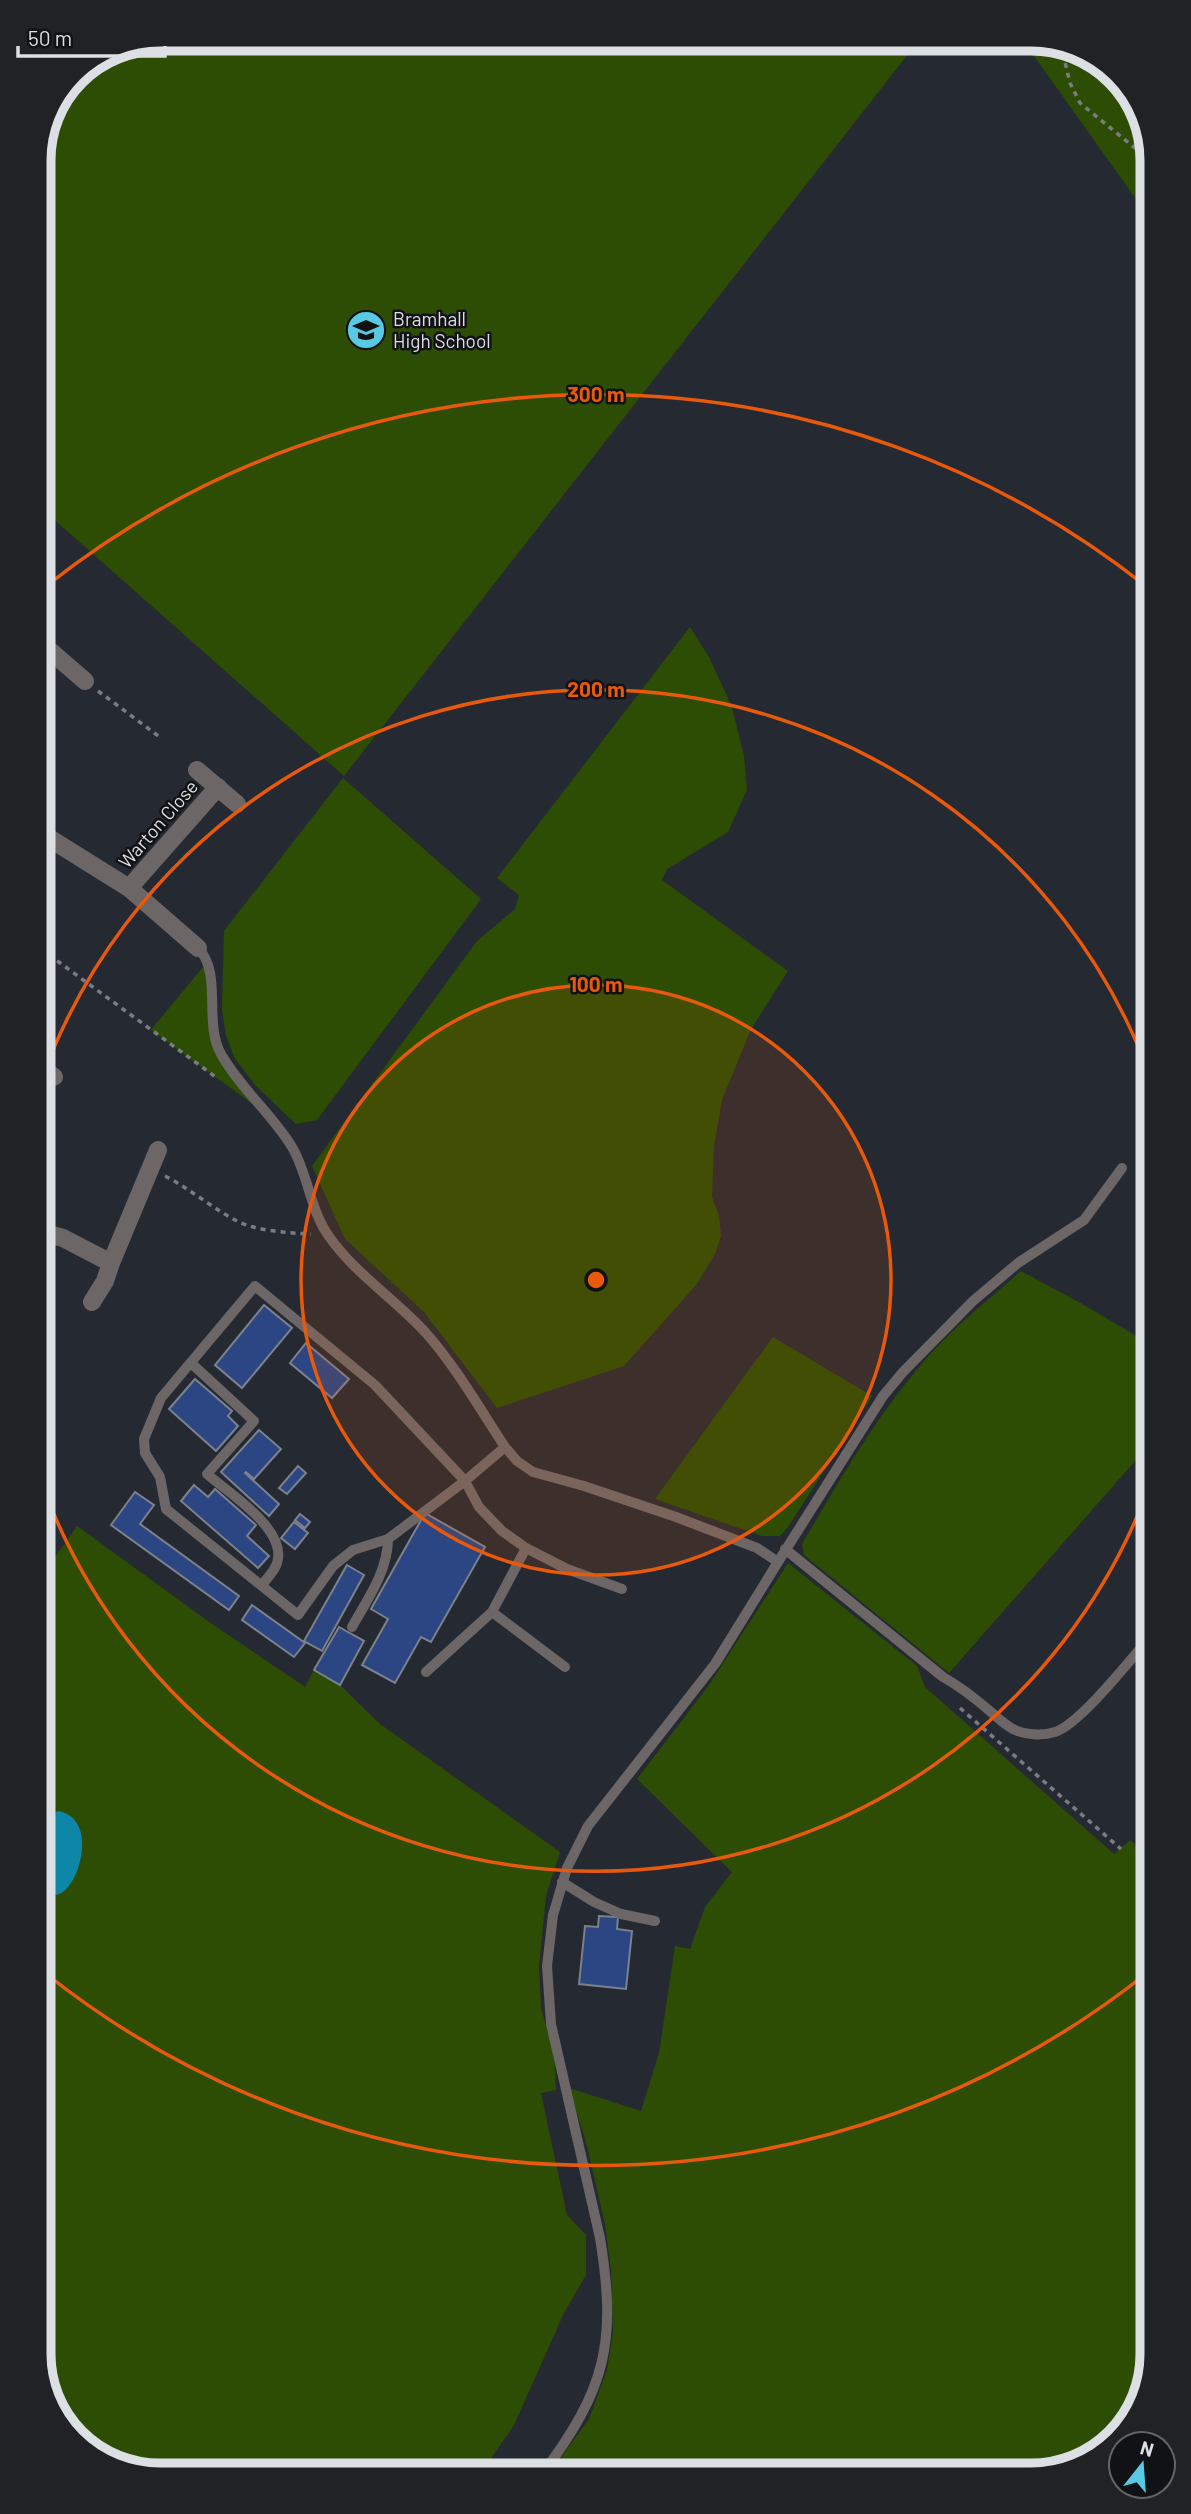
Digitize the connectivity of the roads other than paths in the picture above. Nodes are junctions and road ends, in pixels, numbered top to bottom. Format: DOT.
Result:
graph roads {
  1 [pos="51,651"];
  2 [pos="85,681"];
  3 [pos="198,770"];
  4 [pos="218,787"];
  5 [pos="237,804"];
  6 [pos="51,839"];
  7 [pos="130,888"];
  8 [pos="198,947"];
  9 [pos="158,1150"];
  10 [pos="1122,1168"];
  11 [pos="51,1235"];
  12 [pos="111,1263"];
  13 [pos="92,1302"];
  14 [pos="191,1363"];
  15 [pos="505,1447"];
  16 [pos="465,1481"];
  17 [pos="388,1539"];
  18 [pos="526,1548"];
  19 [pos="785,1549"];
  20 [pos="778,1562"];
  21 [pos="262,1586"];
  22 [pos="622,1589"];
  23 [pos="492,1612"];
  24 [pos="352,1627"];
  25 [pos="1140,1648"];
  26 [pos="565,1667"];
  27 [pos="426,1672"];
  28 [pos="562,1882"];
  29 [pos="655,1921"];
  30 [pos="550,2463"];
  1 -- 2 [label="street"];
  3 -- 4 [label="street, Warton Close"];
  4 -- 5 [label="street, Warton Close"];
  4 -- 7 [label="street, Warton Close"];
  6 -- 7 [label="street"];
  7 -- 8 [label="street"];
  8 -- 15 [label="lane"];
  9 -- 12 [label="street"];
  10 -- 19 [label="lane"];
  11 -- 12 [label="street"];
  12 -- 13 [label="street"];
  14 -- 16 [label="lane"];
  14 -- 21 [label="lane"];
  14 -- 21 [label="lane"];
  15 -- 16 [label="lane"];
  15 -- 20 [label="lane"];
  16 -- 17 [label="lane"];
  16 -- 18 [label="lane"];
  17 -- 21 [label="lane"];
  17 -- 24 [label="lane"];
  18 -- 22 [label="lane"];
  18 -- 23 [label="lane"];
  19 -- 20 [label="lane"];
  19 -- 25 [label="lane"];
  20 -- 28 [label="lane"];
  23 -- 26 [label="lane"];
  23 -- 27 [label="lane"];
  28 -- 29 [label="lane"];
  28 -- 30 [label="lane"];
}
